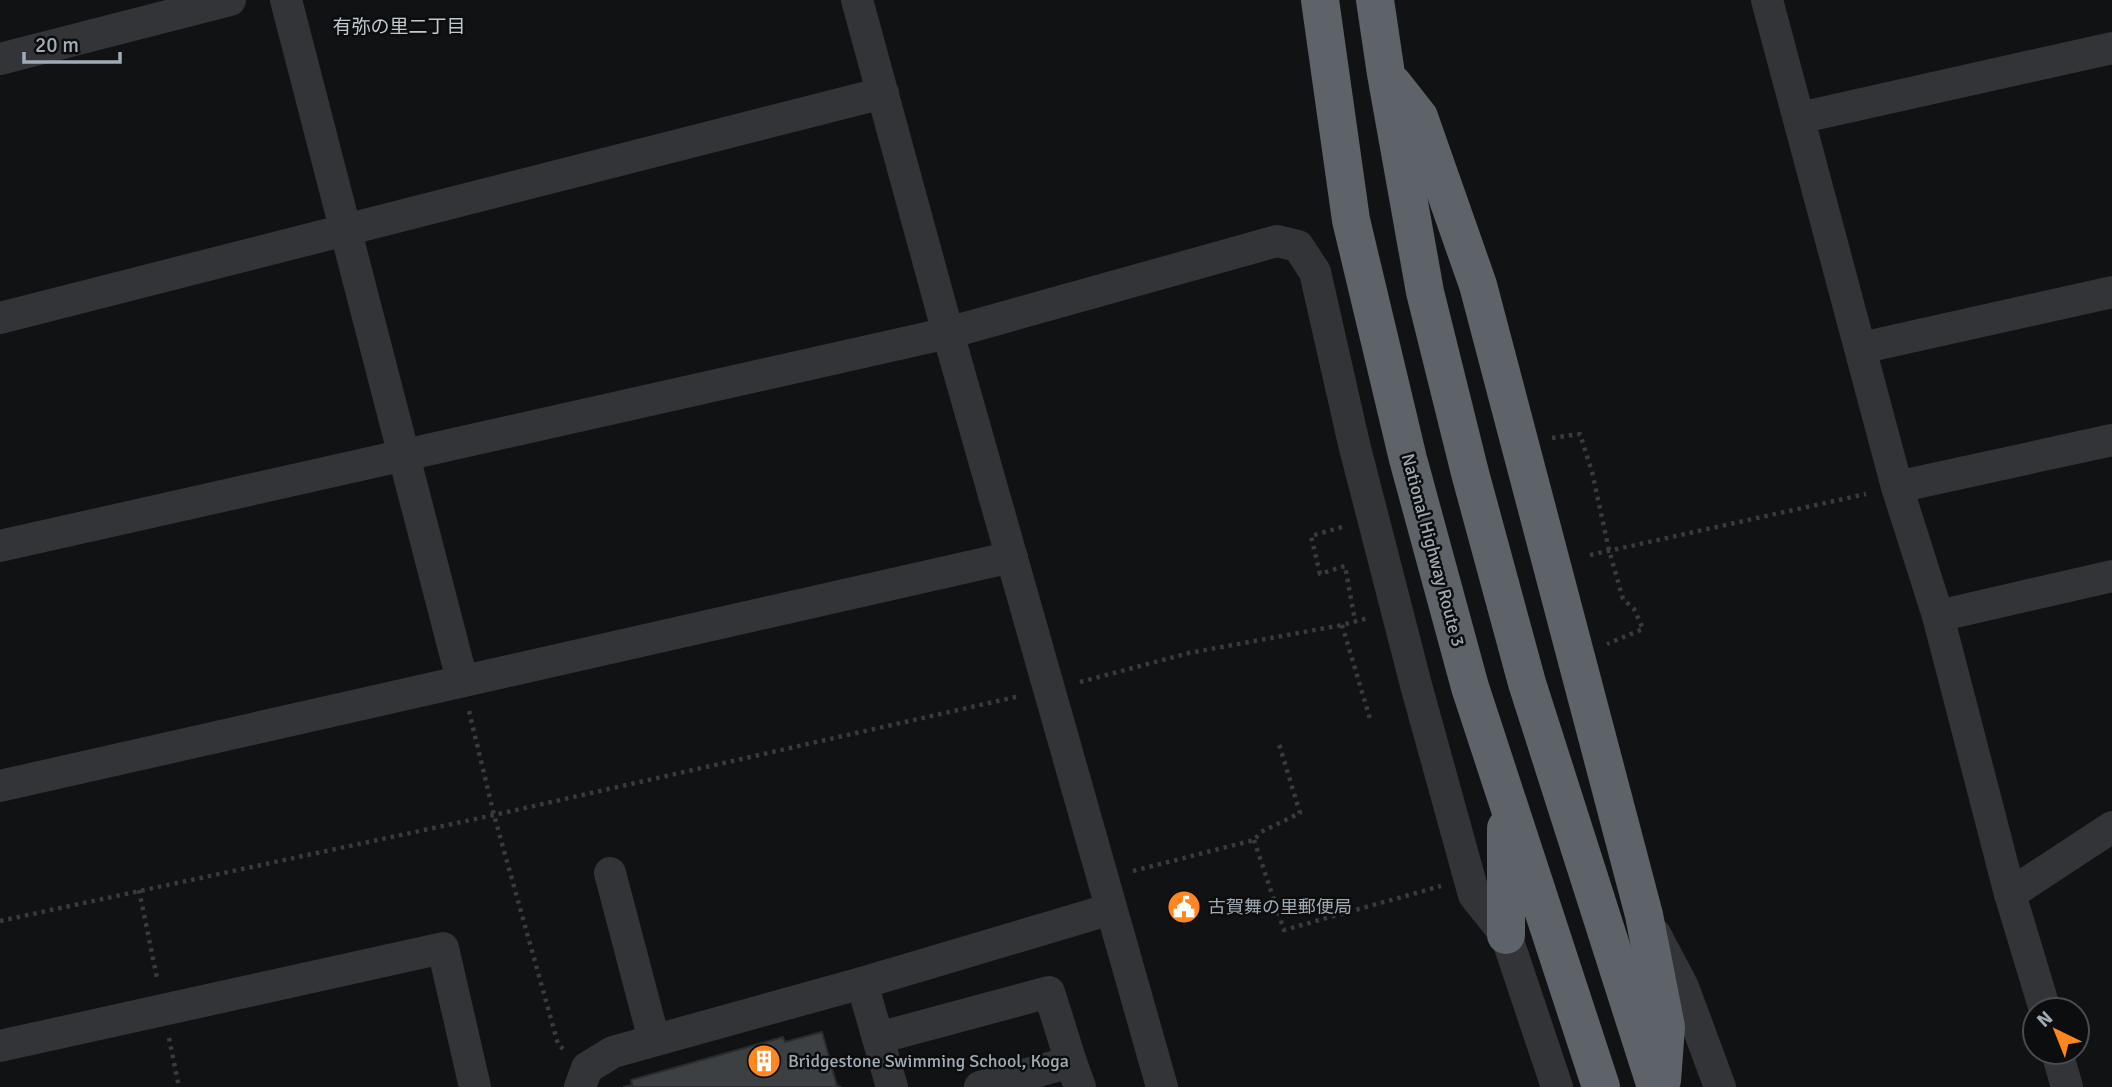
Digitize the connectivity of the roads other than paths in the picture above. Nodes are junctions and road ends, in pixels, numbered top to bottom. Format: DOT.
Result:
graph roads {
  1 [pos="230,0"];
  2 [pos="286,0"];
  3 [pos="857,0"];
  4 [pos="1320,0"];
  5 [pos="1375,0"];
  6 [pos="1767,0"];
  7 [pos="2112,48"];
  8 [pos="0,59"];
  9 [pos="1386,74"];
  10 [pos="883,93"];
  11 [pos="1799,118"];
  12 [pos="345,230"];
  13 [pos="2112,292"];
  14 [pos="0,318"];
  15 [pos="948,333"];
  16 [pos="1861,348"];
  17 [pos="2112,440"];
  18 [pos="405,456"];
  19 [pos="1898,487"];
  20 [pos="0,546"];
  21 [pos="1012,557"];
  22 [pos="2112,576"];
  23 [pos="1938,616"];
  24 [pos="462,680"];
  25 [pos="0,786"];
  26 [pos="1506,795"];
  27 [pos="2112,827"];
  28 [pos="610,873"];
  29 [pos="2010,894"];
  30 [pos="1111,909"];
  31 [pos="1644,915"];
  32 [pos="1506,935"];
  33 [pos="862,983"];
  34 [pos="2041,996"];
  35 [pos="878,1038"];
  36 [pos="654,1040"];
  37 [pos="0,1046"];
  38 [pos="2061,1066"];
  39 [pos="1075,1075"];
  40 [pos="583,1077"];
  41 [pos="475,1087"];
  42 [pos="892,1087"];
  43 [pos="980,1087"];
  44 [pos="1162,1087"];
  45 [pos="1557,1087"];
  46 [pos="1601,1087"];
  47 [pos="1656,1087"];
  48 [pos="1662,1087"];
  49 [pos="1720,1087"];
  50 [pos="2067,1087"];
  1 -- 8 [label="street"];
  2 -- 12 [label="street"];
  3 -- 10 [label="street"];
  4 -- 26 [label="highway, National Highway Route 3"];
  5 -- 9 [label="highway"];
  6 -- 11 [label="street"];
  7 -- 11 [label="street"];
  9 -- 31 [label="highway"];
  9 -- 47 [label="highway"];
  10 -- 12 [label="street"];
  10 -- 15 [label="street"];
  11 -- 16 [label="street"];
  12 -- 14 [label="street"];
  12 -- 18 [label="street"];
  13 -- 16 [label="street"];
  15 -- 18 [label="street"];
  15 -- 21 [label="street"];
  15 -- 32 [label="street"];
  16 -- 19 [label="street"];
  17 -- 19 [label="street"];
  18 -- 20 [label="street"];
  18 -- 24 [label="street"];
  19 -- 23 [label="street"];
  21 -- 24 [label="street"];
  21 -- 30 [label="street"];
  22 -- 23 [label="street"];
  23 -- 29 [label="street"];
  24 -- 25 [label="street"];
  26 -- 32 [label="highway"];
  26 -- 46 [label="highway, National Highway Route 3"];
  27 -- 29 [label="street"];
  28 -- 36 [label="street"];
  29 -- 34 [label="street"];
  30 -- 33 [label="street"];
  30 -- 44 [label="street"];
  31 -- 48 [label="highway"];
  31 -- 49 [label="street"];
  32 -- 45 [label="street"];
  33 -- 35 [label="street"];
  33 -- 36 [label="street"];
  35 -- 39 [label="street"];
  35 -- 42 [label="street"];
  36 -- 40 [label="street"];
  37 -- 41 [label="street"];
  38 -- 50 [label="street"];
  39 -- 43 [label="street"];
}
